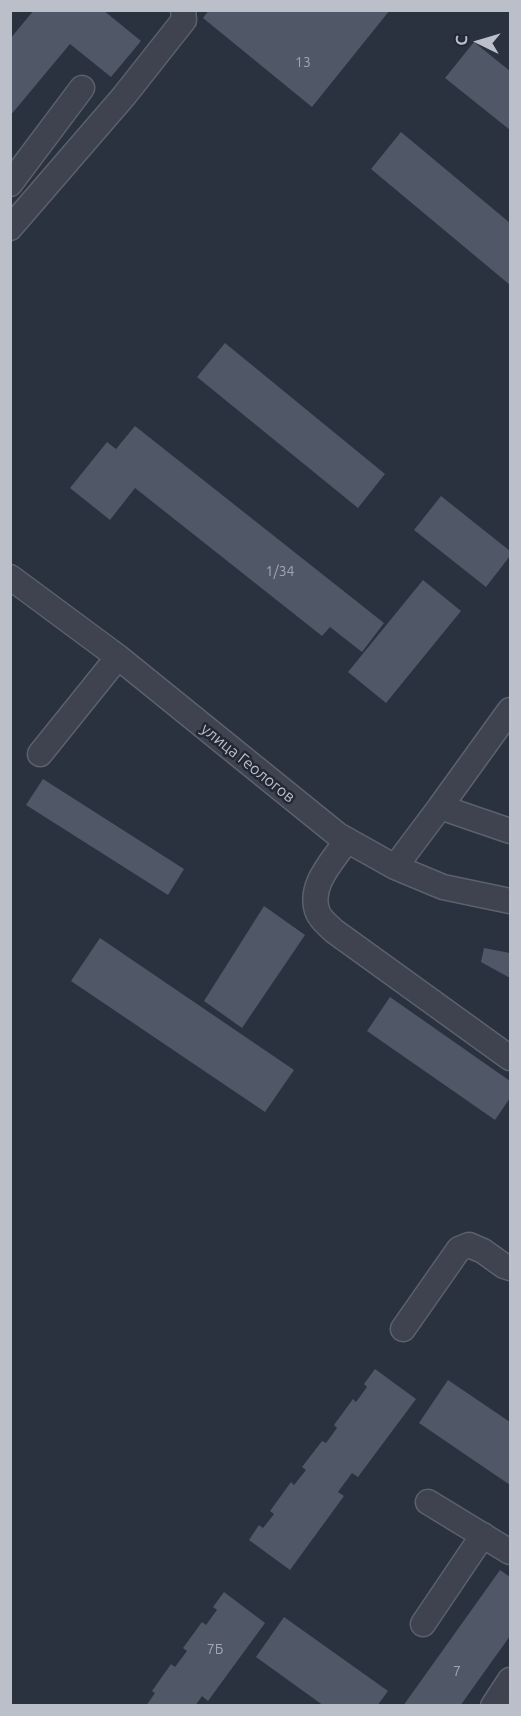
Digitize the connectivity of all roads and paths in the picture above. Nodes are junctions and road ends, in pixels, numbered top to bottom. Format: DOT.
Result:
graph roads {
  1 [pos="183,10"];
  2 [pos="82,88"];
  3 [pos="10,184"];
  4 [pos="10,228"];
  5 [pos="10,577"];
  6 [pos="118,657"];
  7 [pos="510,710"];
  8 [pos="40,754"];
  9 [pos="440,807"];
  10 [pos="510,831"];
  11 [pos="347,840"];
  12 [pos="394,867"];
  13 [pos="510,901"];
  14 [pos="510,1058"];
  15 [pos="510,1268"];
  16 [pos="403,1329"];
  17 [pos="428,1502"];
  18 [pos="483,1535"];
  19 [pos="510,1552"];
  20 [pos="423,1624"];
  21 [pos="510,1680"];
  22 [pos="493,1706"];
  1 -- 4 [label="street"];
  2 -- 3 [label="street"];
  5 -- 6 [label="street, улица Геологов"];
  6 -- 8 [label="street"];
  6 -- 11 [label="street, улица Геологов"];
  7 -- 9 [label="street"];
  9 -- 10 [label="street"];
  9 -- 12 [label="street"];
  11 -- 12 [label="street, улица Геологов"];
  11 -- 14 [label="street"];
  12 -- 13 [label="street, улица Геологов"];
  15 -- 16 [label="street"];
  17 -- 18 [label="street"];
  18 -- 19 [label="street"];
  18 -- 20 [label="street"];
  21 -- 22 [label="street"];
}
